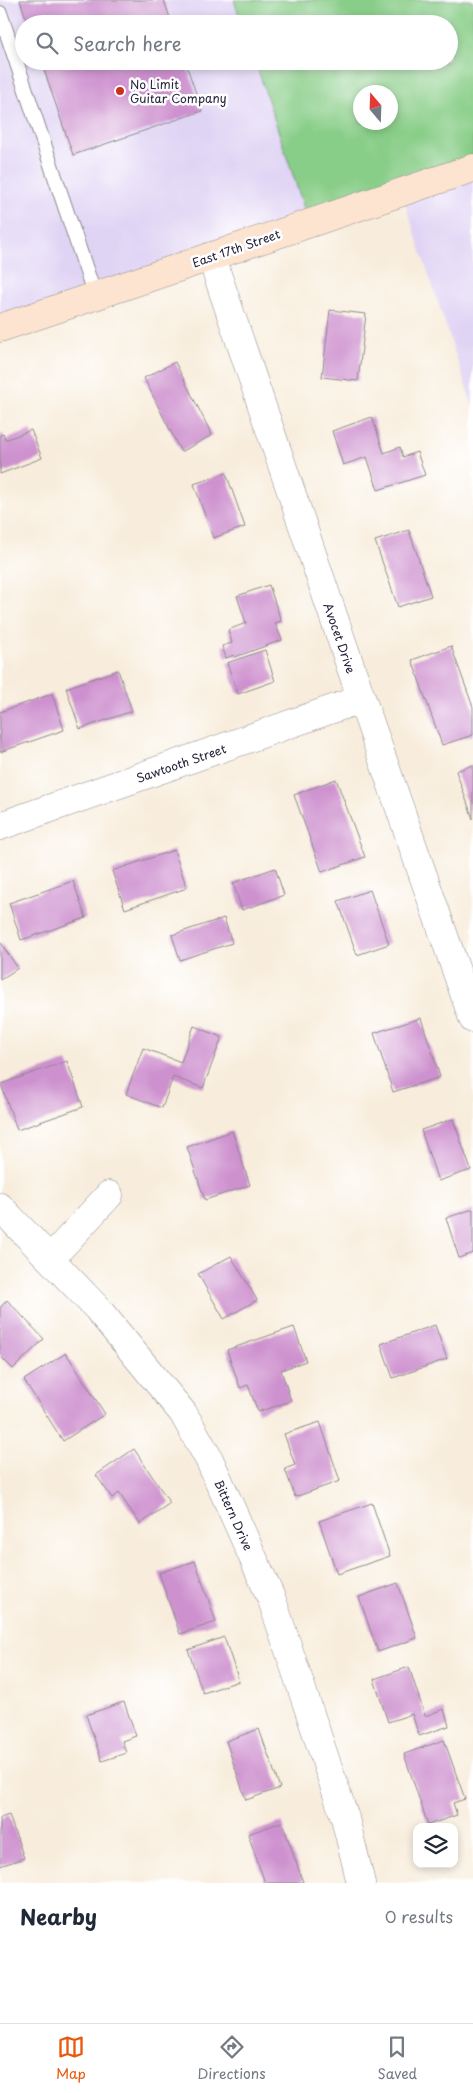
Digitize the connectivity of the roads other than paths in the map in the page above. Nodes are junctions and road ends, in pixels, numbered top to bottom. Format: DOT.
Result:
graph roads {
  1 [pos="0,13"];
  2 [pos="15,58"];
  3 [pos="19,70"];
  4 [pos="473,168"];
  5 [pos="211,256"];
  6 [pos="94,296"];
  7 [pos="0,328"];
  8 [pos="361,699"];
  9 [pos="0,826"];
  10 [pos="473,1019"];
  11 [pos="109,1195"];
  12 [pos="0,1207"];
  13 [pos="50,1259"];
  14 [pos="361,1883"];
  1 -- 2 [label="lane"];
  3 -- 6 [label="lane"];
  4 -- 5 [label="main road, East 17th Street"];
  5 -- 6 [label="main road, East 17th Street"];
  5 -- 8 [label="street, Avocet Drive"];
  6 -- 7 [label="main road, East 17th Street"];
  8 -- 9 [label="street, Sawtooth Street"];
  8 -- 10 [label="street, Avocet Drive"];
  11 -- 13 [label="street"];
  12 -- 13 [label="street, Bittern Drive"];
  13 -- 14 [label="street, Bittern Drive"];
}
